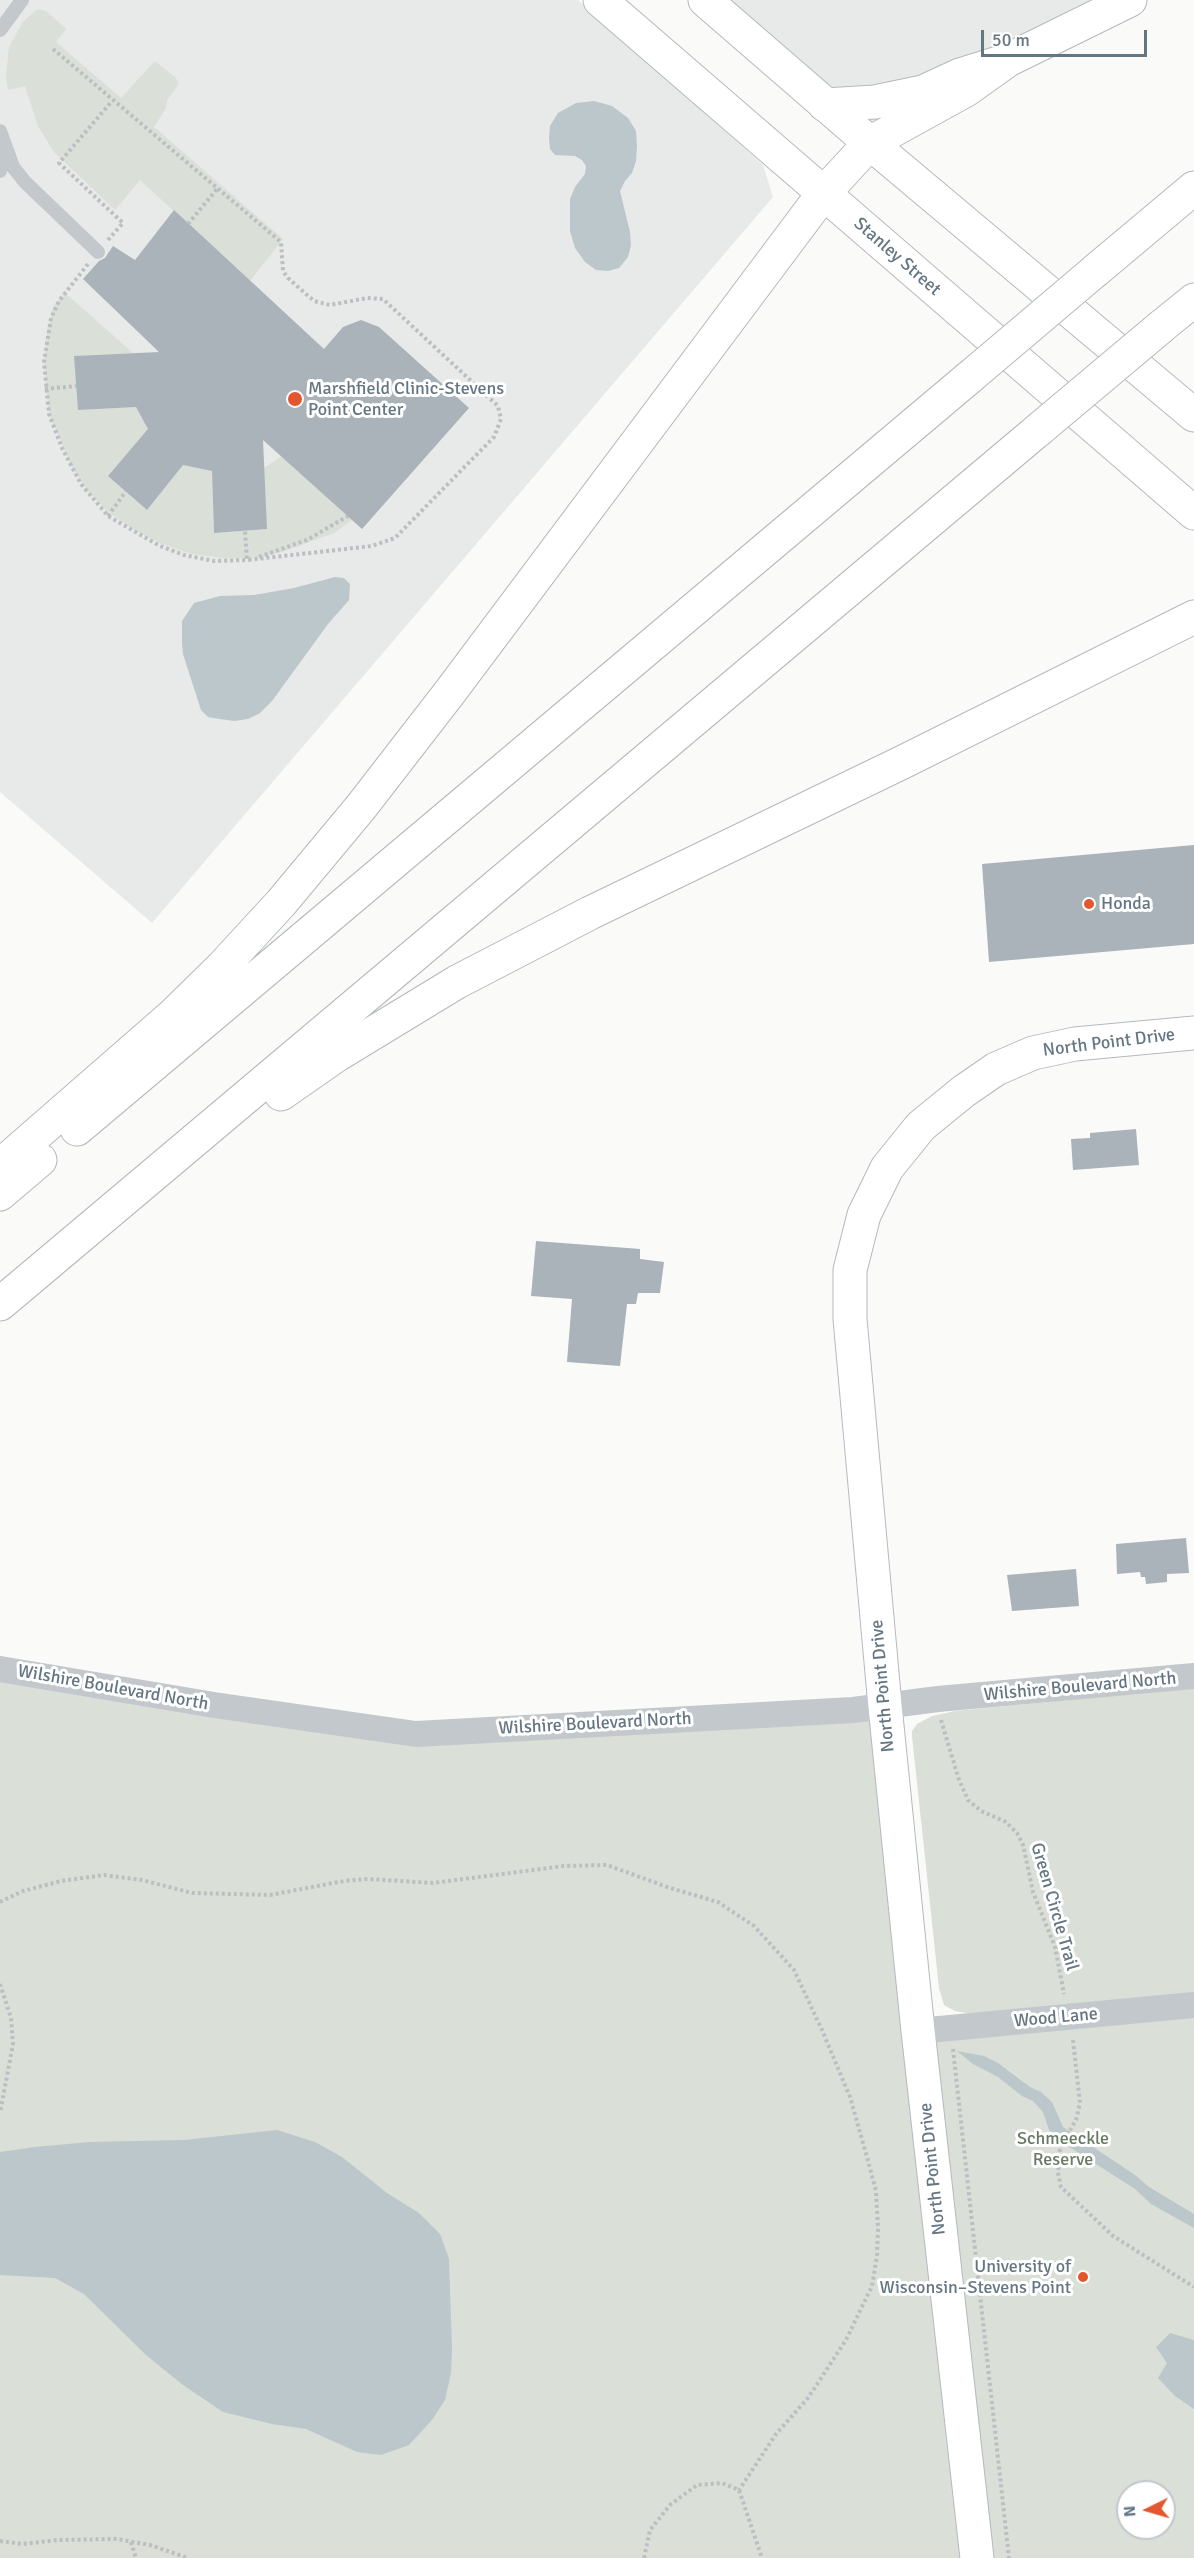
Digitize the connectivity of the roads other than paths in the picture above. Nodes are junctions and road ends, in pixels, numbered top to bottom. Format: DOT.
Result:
graph roads {
  1 [pos="22,0"];
  2 [pos="600,0"];
  3 [pos="705,0"];
  4 [pos="1130,0"];
  5 [pos="0,30"];
  6 [pos="1008,60"];
  7 [pos="825,105"];
  8 [pos="1,134"];
  9 [pos="870,143"];
  10 [pos="0,171"];
  11 [pos="1194,188"];
  12 [pos="823,194"];
  13 [pos="98,252"];
  14 [pos="1194,300"];
  15 [pos="1194,415"];
  16 [pos="1194,513"];
  17 [pos="1194,617"];
  18 [pos="1194,628"];
  19 [pos="1158,634"];
  20 [pos="1194,1033"];
  21 [pos="238,1105"];
  22 [pos="0,1166"];
  23 [pos="0,1194"];
  24 [pos="0,1304"];
  25 [pos="0,1669"];
  26 [pos="1194,1676"];
  27 [pos="885,1706"];
  28 [pos="1194,2005"];
  29 [pos="918,2031"];
  30 [pos="977,2558"];
  1 -- 5 [label="lane"];
  2 -- 12 [label="main road, Stanley Street"];
  3 -- 7 [label="main road"];
  4 -- 6 [label="main road"];
  6 -- 7 [label="main road"];
  6 -- 9 [label="main road"];
  7 -- 9 [label="main road"];
  8 -- 10 [label="lane"];
  8 -- 13 [label="lane"];
  9 -- 12 [label="main road"];
  9 -- 15 [label="main road"];
  11 -- 23 [label="main road, bridge"];
  12 -- 16 [label="main road, Stanley Street"];
  12 -- 22 [label="main road"];
  14 -- 21 [label="main road, bridge"];
  17 -- 19 [label="main road"];
  18 -- 19 [label="main road"];
  19 -- 21 [label="main road"];
  20 -- 27 [label="main road, North Point Drive"];
  21 -- 24 [label="main road"];
  25 -- 27 [label="street, Wilshire Boulevard North"];
  26 -- 27 [label="street, Wilshire Boulevard North"];
  27 -- 29 [label="main road, North Point Drive"];
  28 -- 29 [label="street, Wood Lane"];
  29 -- 30 [label="main road, North Point Drive"];
}
